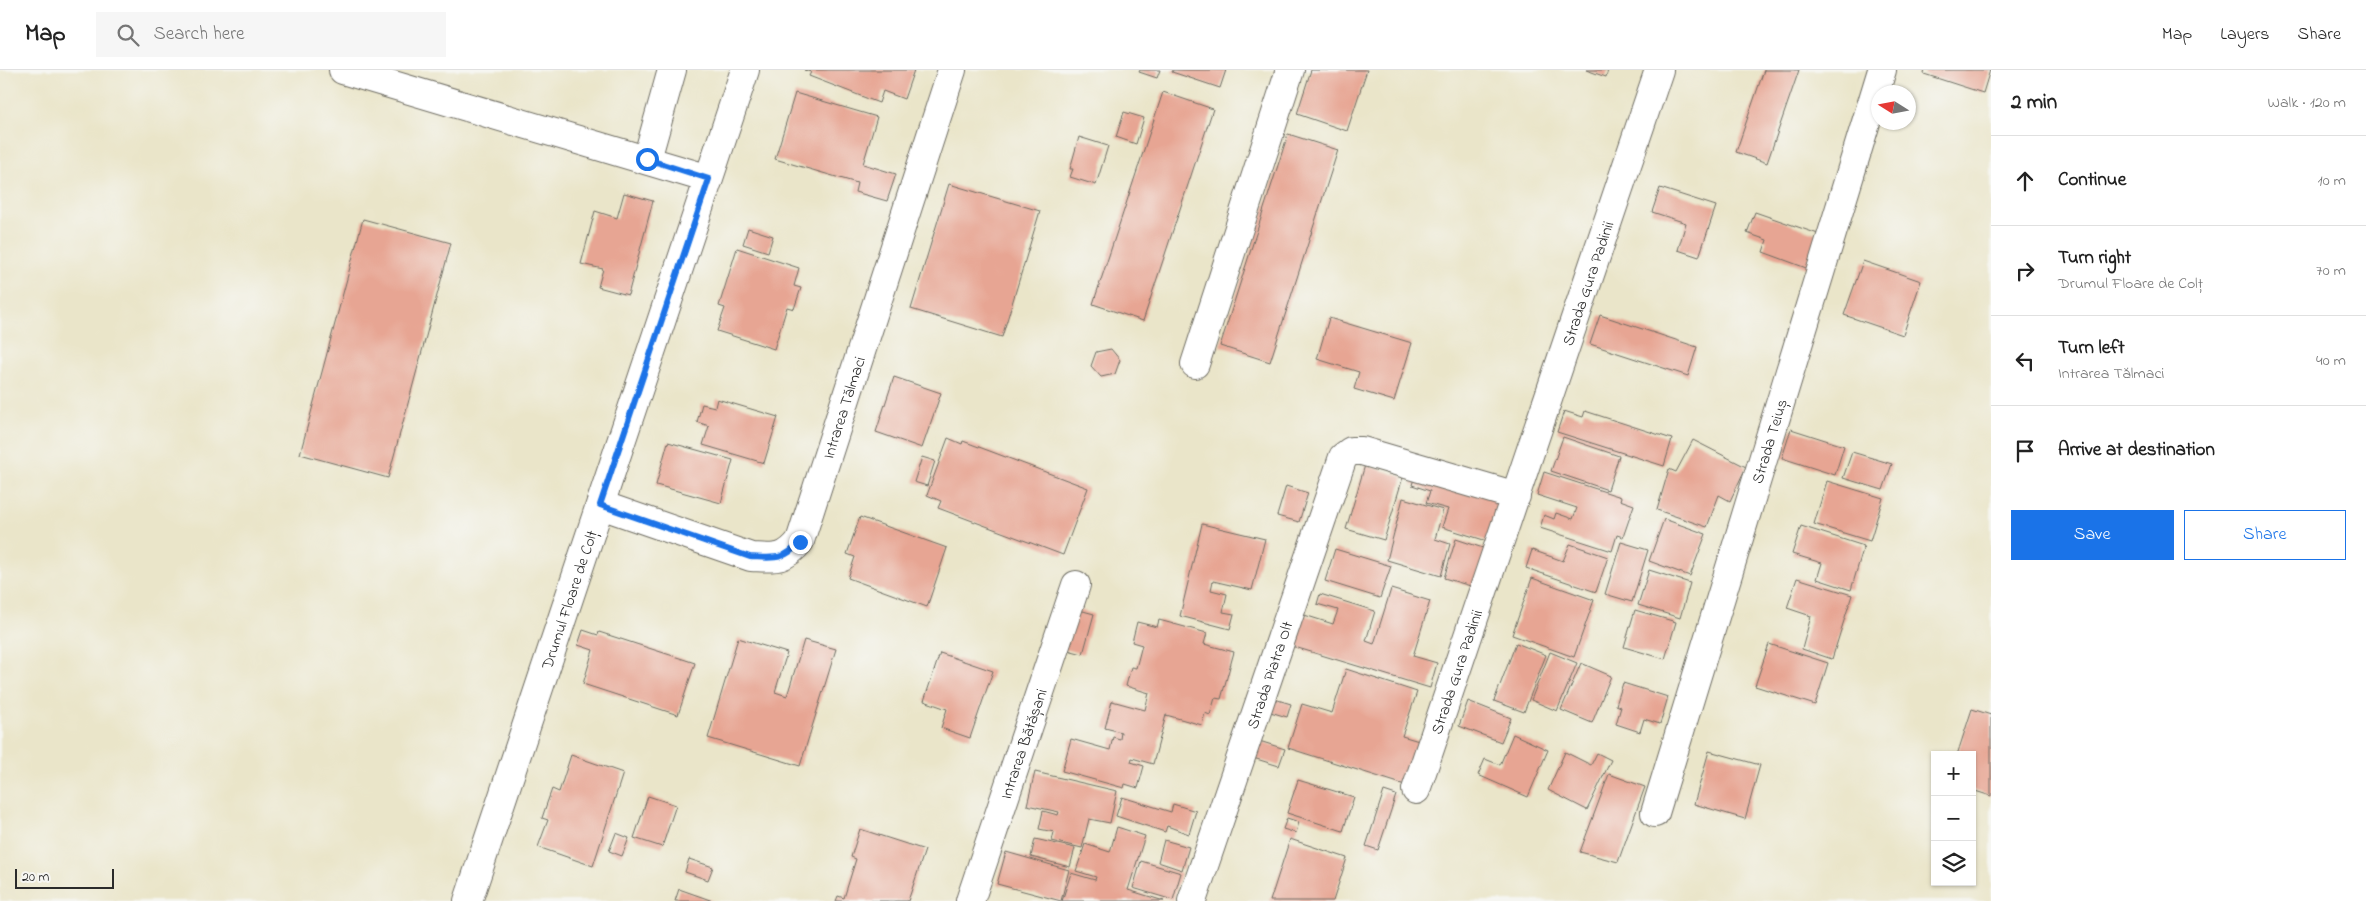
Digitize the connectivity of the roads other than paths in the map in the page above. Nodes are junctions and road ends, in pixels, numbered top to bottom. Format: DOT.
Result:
graph roads {
  1 [pos="343,70"];
  2 [pos="672,70"];
  3 [pos="745,70"];
  4 [pos="952,70"];
  5 [pos="1290,70"];
  6 [pos="1659,70"];
  7 [pos="1882,70"];
  8 [pos="647,159"];
  9 [pos="709,179"];
  10 [pos="1195,364"];
  11 [pos="1516,496"];
  12 [pos="600,505"];
  13 [pos="1076,586"];
  14 [pos="1416,790"];
  15 [pos="1655,813"];
  16 [pos="468,901"];
  17 [pos="970,901"];
  18 [pos="1192,901"];
  1 -- 8 [label="street"];
  2 -- 8 [label="street"];
  3 -- 9 [label="street, Drumul Floare de Colț"];
  4 -- 12 [label="street, Intrarea Tălmaci"];
  5 -- 10 [label="street"];
  6 -- 11 [label="street, Strada Gura Padinii"];
  7 -- 15 [label="street, Strada Teiuș"];
  8 -- 9 [label="street"];
  9 -- 12 [label="street, Drumul Floare de Colț"];
  11 -- 14 [label="street, Strada Gura Padinii"];
  11 -- 18 [label="street, Strada Piatra Olt"];
  12 -- 16 [label="street, Drumul Floare de Colț"];
  13 -- 17 [label="street, Intrarea Bătășani"];
}
